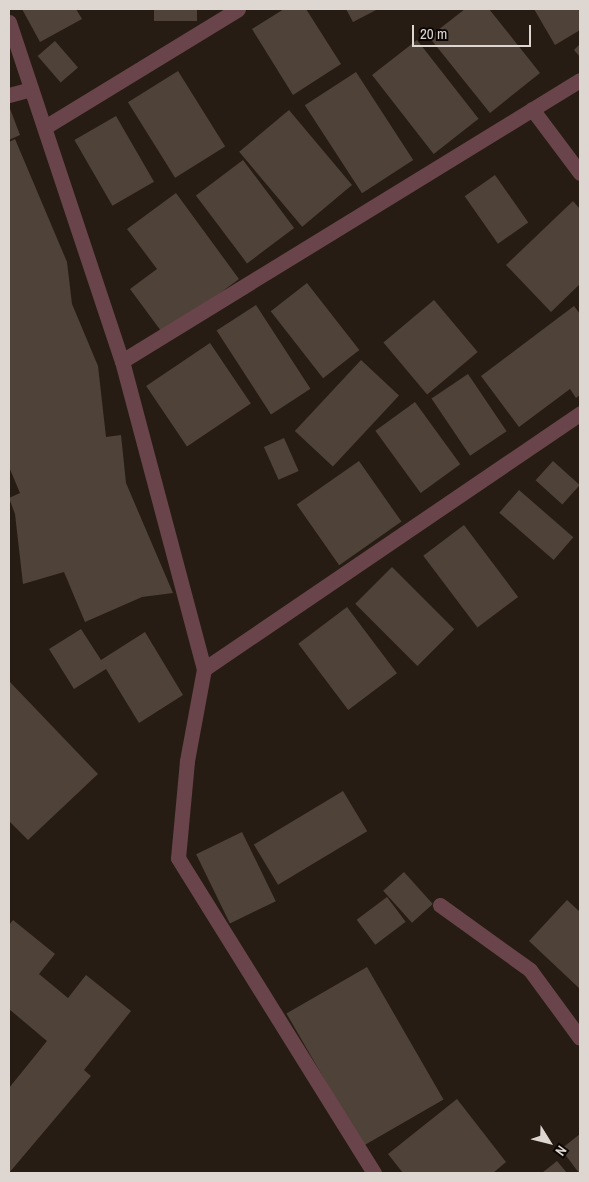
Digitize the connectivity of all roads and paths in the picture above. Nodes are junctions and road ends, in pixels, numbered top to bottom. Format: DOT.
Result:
graph roads {
  1 [pos="238,9"];
  2 [pos="9,22"];
  3 [pos="580,80"];
  4 [pos="31,89"];
  5 [pos="9,95"];
  6 [pos="532,109"];
  7 [pos="45,127"];
  8 [pos="580,173"];
  9 [pos="122,362"];
  10 [pos="580,413"];
  11 [pos="204,669"];
  12 [pos="440,905"];
  13 [pos="580,1038"];
  14 [pos="374,1173"];
  1 -- 7 [label="street"];
  2 -- 4 [label="street"];
  3 -- 6 [label="street"];
  4 -- 5 [label="street"];
  4 -- 7 [label="street"];
  6 -- 8 [label="street"];
  6 -- 9 [label="street"];
  7 -- 9 [label="street"];
  9 -- 11 [label="street"];
  10 -- 11 [label="street"];
  11 -- 14 [label="street"];
  12 -- 13 [label="street"];
}
